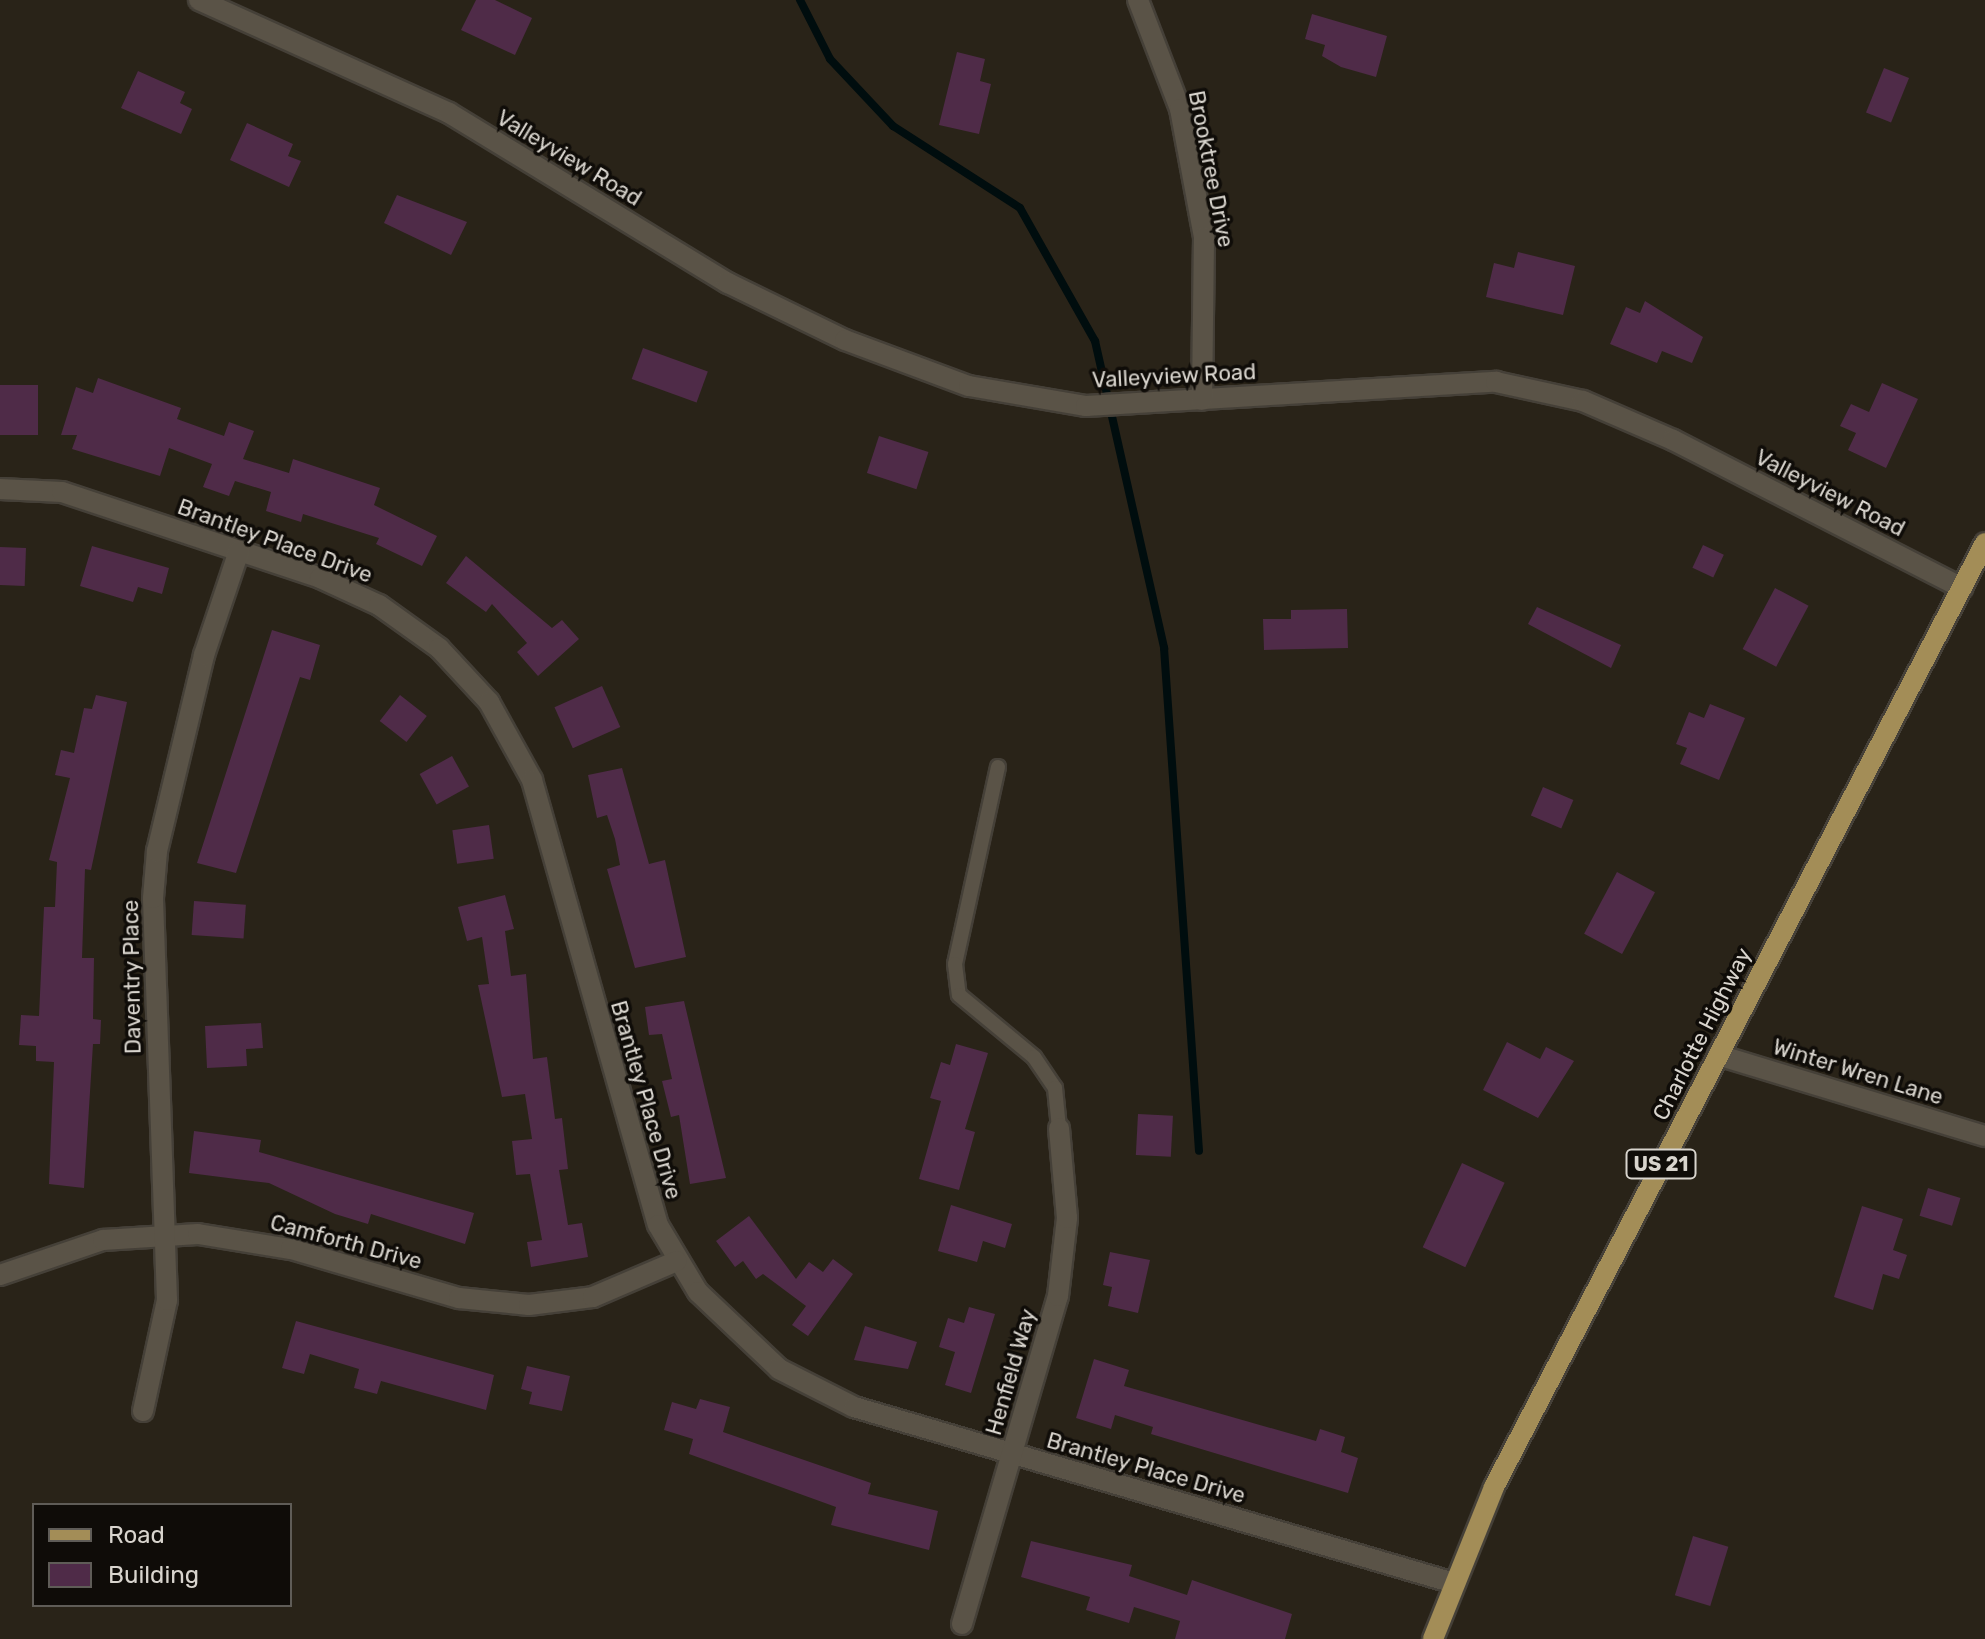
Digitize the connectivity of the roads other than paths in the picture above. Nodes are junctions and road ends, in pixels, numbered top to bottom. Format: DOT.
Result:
graph roads {
  1 [pos="199,0"];
  2 [pos="1138,0"];
  3 [pos="1202,400"];
  4 [pos="0,489"];
  5 [pos="1985,543"];
  6 [pos="239,551"];
  7 [pos="1962,588"];
  8 [pos="998,767"];
  9 [pos="1718,1055"];
  10 [pos="1059,1128"];
  11 [pos="1985,1136"];
  12 [pos="163,1233"];
  13 [pos="677,1261"];
  14 [pos="0,1275"];
  15 [pos="143,1411"];
  16 [pos="1012,1454"];
  17 [pos="1454,1583"];
  18 [pos="962,1624"];
  19 [pos="1433,1639"];
  1 -- 3 [label="street, Valleyview Road"];
  2 -- 3 [label="street, Brooktree Drive"];
  3 -- 7 [label="street, Valleyview Road"];
  4 -- 6 [label="street, Brantley Place Drive"];
  5 -- 7 [label="main road, Charlotte Highway / US 21"];
  6 -- 12 [label="street, Daventry Place"];
  6 -- 13 [label="street, Brantley Place Drive"];
  7 -- 9 [label="main road, Charlotte Highway / US 21"];
  8 -- 10 [label="lane"];
  9 -- 11 [label="street, Winter Wren Lane"];
  9 -- 17 [label="main road, Charlotte Highway / US 21"];
  10 -- 16 [label="street, Henfield Way"];
  12 -- 13 [label="street, Camforth Drive"];
  12 -- 14 [label="street, Camforth Drive"];
  12 -- 15 [label="street, Daventry Place"];
  13 -- 16 [label="street, Brantley Place Drive"];
  16 -- 17 [label="street, Brantley Place Drive"];
  16 -- 18 [label="street, Henfield Way"];
  17 -- 19 [label="main road, Charlotte Highway / US 21"];
}
